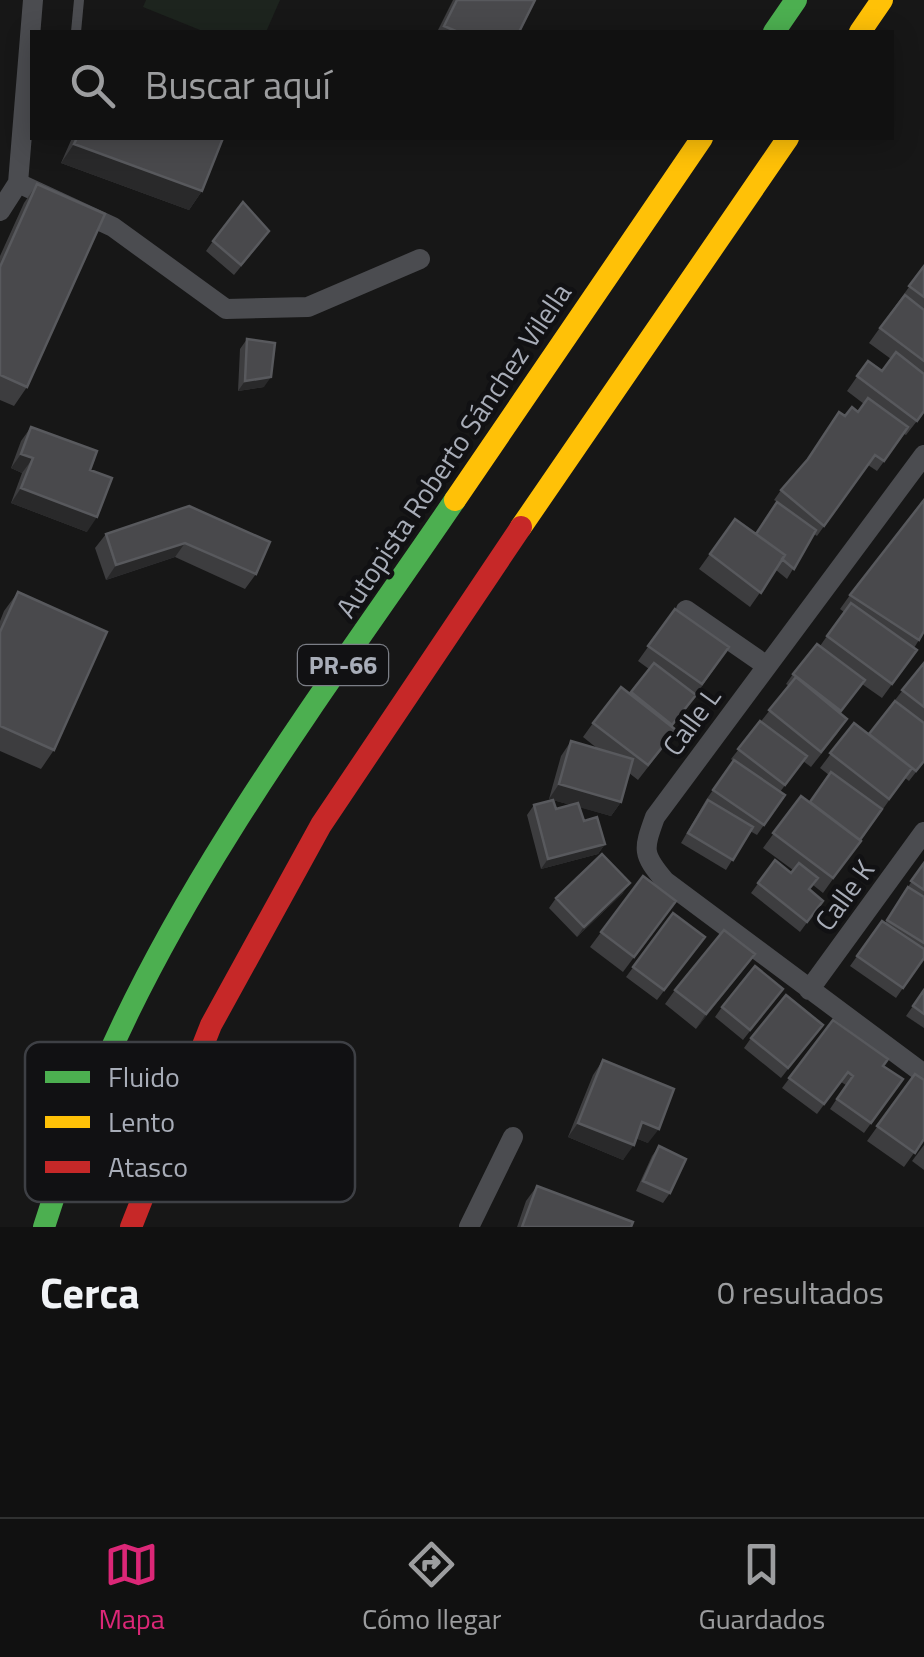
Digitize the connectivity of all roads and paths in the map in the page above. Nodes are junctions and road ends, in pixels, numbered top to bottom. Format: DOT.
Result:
graph roads {
  1 [pos="33,0"];
  2 [pos="79,0"];
  3 [pos="796,0"];
  4 [pos="882,0"];
  5 [pos="31,30"];
  6 [pos="76,30"];
  7 [pos="775,30"];
  8 [pos="861,30"];
  9 [pos="30,36"];
  10 [pos="701,140"];
  11 [pos="787,140"];
  12 [pos="18,182"];
  13 [pos="0,211"];
  14 [pos="420,259"];
  15 [pos="924,456"];
  16 [pos="686,610"];
  17 [pos="767,666"];
  18 [pos="924,832"];
  19 [pos="809,990"];
  20 [pos="115,1042"];
  21 [pos="204,1042"];
  22 [pos="924,1074"];
  23 [pos="513,1136"];
  24 [pos="53,1202"];
  25 [pos="141,1202"];
  26 [pos="44,1227"];
  27 [pos="131,1227"];
  28 [pos="470,1227"];
  1 -- 5 [label="street"];
  2 -- 6 [label="lane"];
  3 -- 7 [label="highway"];
  4 -- 8 [label="highway"];
  9 -- 12 [label="street"];
  10 -- 20 [label="highway, Autopista Roberto Sánchez Vilella / PR-66"];
  11 -- 21 [label="highway, PR-66"];
  12 -- 13 [label="street"];
  12 -- 14 [label="street"];
  15 -- 17 [label="street, Calle L"];
  16 -- 17 [label="street"];
  17 -- 19 [label="street, Calle L"];
  18 -- 19 [label="street, Calle K"];
  19 -- 22 [label="street"];
  23 -- 28 [label="street"];
  24 -- 26 [label="highway, Autopista Roberto Sánchez Vilella / PR-66"];
  25 -- 27 [label="highway, PR-66"];
}
